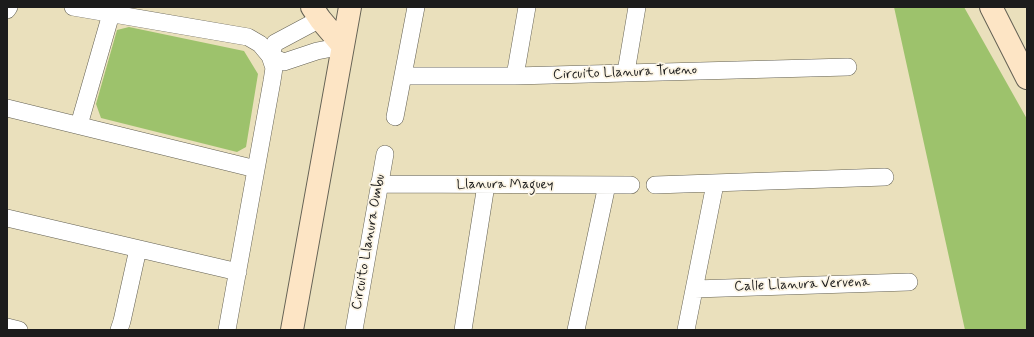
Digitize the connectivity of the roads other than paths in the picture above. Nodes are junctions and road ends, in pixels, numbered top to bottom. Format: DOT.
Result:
graph roads {
  1 [pos="9,7"];
  2 [pos="73,7"];
  3 [pos="350,7"];
  4 [pos="416,7"];
  5 [pos="527,7"];
  6 [pos="637,7"];
  7 [pos="991,7"];
  8 [pos="7,10"];
  9 [pos="316,13"];
  10 [pos="111,14"];
  11 [pos="343,46"];
  12 [pos="270,56"];
  13 [pos="848,67"];
  14 [pos="626,72"];
  15 [pos="403,76"];
  16 [pos="515,76"];
  17 [pos="1027,78"];
  18 [pos="7,108"];
  19 [pos="395,117"];
  20 [pos="79,125"];
  21 [pos="385,154"];
  22 [pos="256,169"];
  23 [pos="885,177"];
  24 [pos="379,184"];
  25 [pos="715,184"];
  26 [pos="486,185"];
  27 [pos="607,185"];
  28 [pos="631,185"];
  29 [pos="655,186"];
  30 [pos="7,218"];
  31 [pos="138,249"];
  32 [pos="238,272"];
  33 [pos="908,282"];
  34 [pos="695,289"];
  35 [pos="7,327"];
  36 [pos="19,330"];
  37 [pos="119,330"];
  38 [pos="227,330"];
  39 [pos="292,330"];
  40 [pos="354,330"];
  41 [pos="463,330"];
  42 [pos="576,330"];
  43 [pos="686,330"];
  1 -- 8 [label="street"];
  2 -- 10 [label="street"];
  3 -- 11 [label="street"];
  4 -- 15 [label="street"];
  5 -- 16 [label="street"];
  6 -- 14 [label="street"];
  7 -- 17 [label="street"];
  9 -- 11 [label="street"];
  9 -- 12 [label="street"];
  10 -- 12 [label="street"];
  10 -- 20 [label="street"];
  11 -- 12 [label="street"];
  11 -- 39 [label="street"];
  12 -- 22 [label="street"];
  13 -- 14 [label="street, Circuito Llanura Trueno"];
  14 -- 16 [label="street, Circuito Llanura Trueno"];
  15 -- 16 [label="street, Circuito Llanura Trueno"];
  15 -- 19 [label="street"];
  18 -- 20 [label="street"];
  20 -- 22 [label="street"];
  21 -- 24 [label="street, Circuito Llanura Ombu"];
  22 -- 32 [label="street"];
  23 -- 25 [label="street"];
  24 -- 26 [label="street, Llanura Maguey"];
  24 -- 40 [label="street, Circuito Llanura Ombu"];
  25 -- 29 [label="street"];
  25 -- 34 [label="street"];
  26 -- 27 [label="street, Llanura Maguey"];
  26 -- 41 [label="street"];
  27 -- 28 [label="street, Llanura Maguey"];
  27 -- 42 [label="street"];
  30 -- 31 [label="street"];
  31 -- 32 [label="street"];
  31 -- 37 [label="street"];
  32 -- 38 [label="street"];
  33 -- 34 [label="street, Calle Llanura Vervena"];
  34 -- 43 [label="street"];
  35 -- 36 [label="street"];
}
